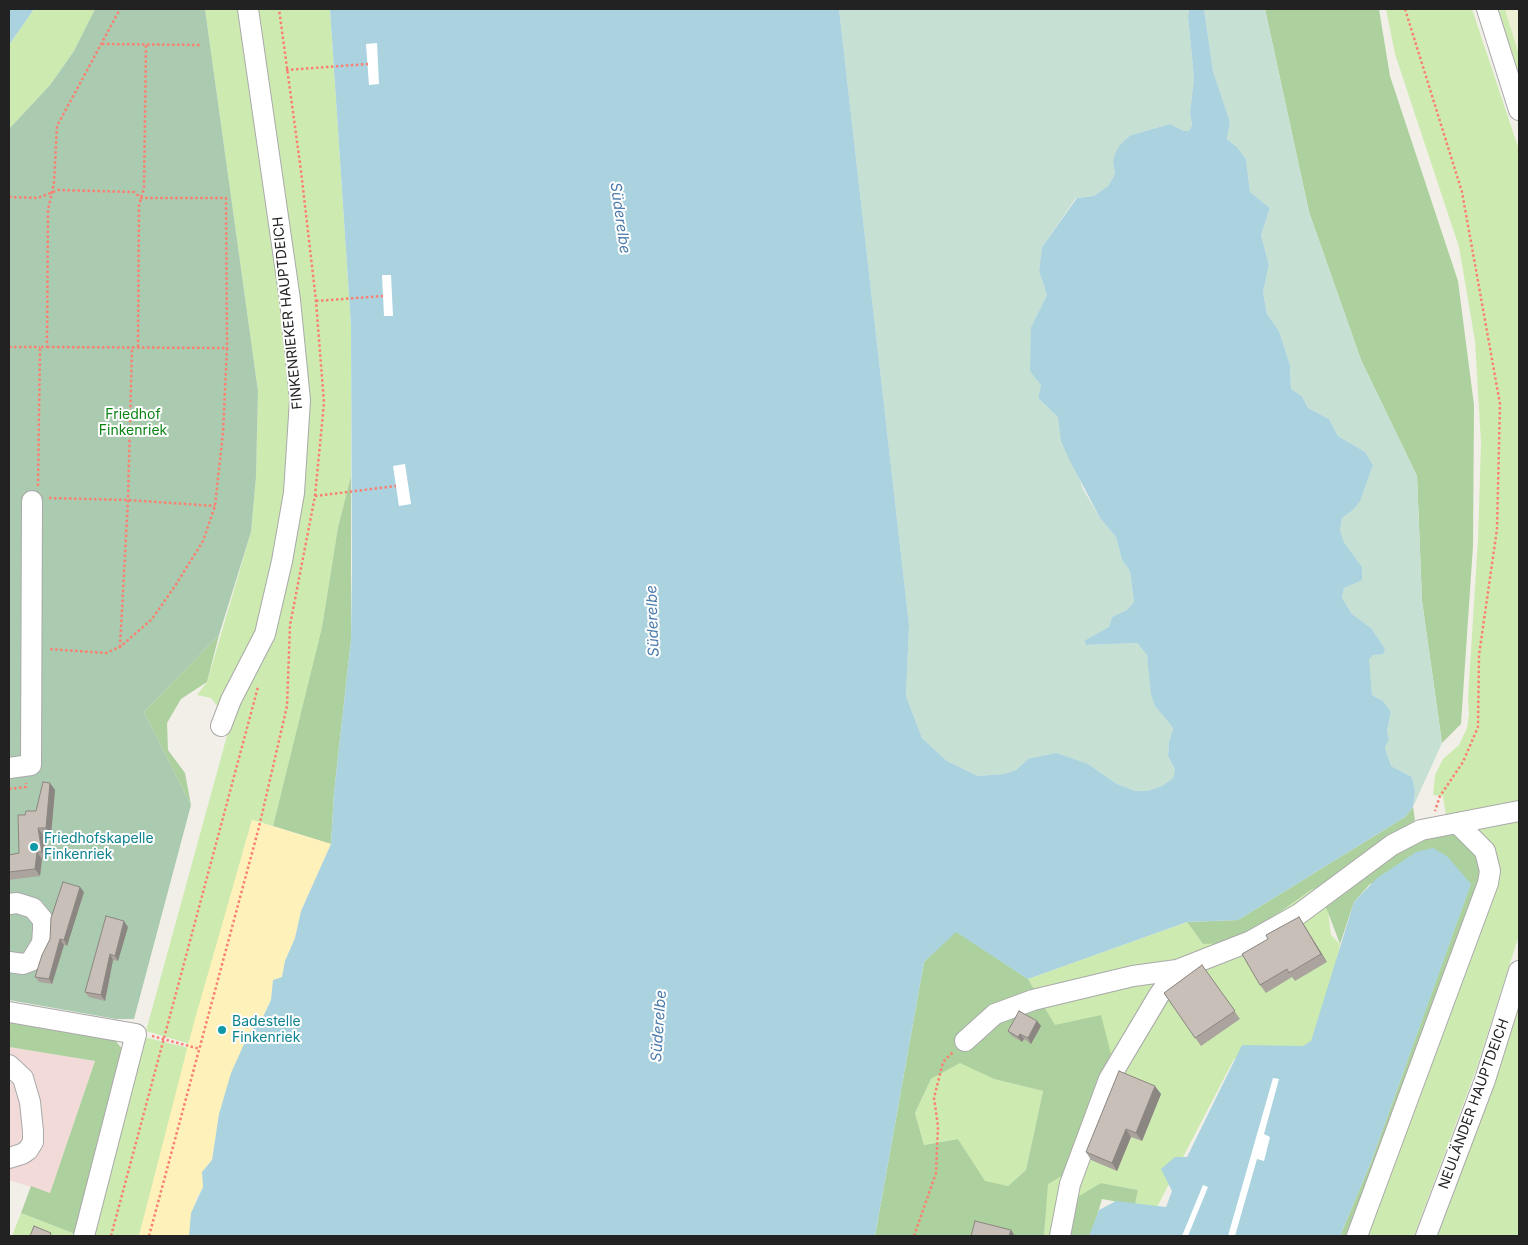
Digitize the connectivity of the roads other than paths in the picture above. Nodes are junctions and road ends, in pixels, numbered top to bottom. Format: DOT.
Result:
graph roads {
  1 [pos="248,9"];
  2 [pos="1487,9"];
  3 [pos="1519,110"];
  4 [pos="35,500"];
  5 [pos="222,726"];
  6 [pos="9,768"];
  7 [pos="1519,811"];
  8 [pos="1457,823"];
  9 [pos="9,904"];
  10 [pos="10,968"];
  11 [pos="1176,970"];
  12 [pos="1519,971"];
  13 [pos="9,1012"];
  14 [pos="965,1041"];
  15 [pos="9,1065"];
  16 [pos="9,1158"];
  17 [pos="84,1236"];
  18 [pos="1060,1236"];
  19 [pos="1357,1236"];
  20 [pos="1426,1236"];
  1 -- 5 [label="street, FINKENRIEKER HAUPTDEICH"];
  2 -- 3 [label="street"];
  4 -- 6 [label="street"];
  7 -- 8 [label="street"];
  8 -- 11 [label="street"];
  8 -- 19 [label="street"];
  9 -- 10 [label="street"];
  11 -- 14 [label="street"];
  11 -- 18 [label="street"];
  12 -- 20 [label="street, NEULÄNDER HAUPTDEICH"];
  13 -- 17 [label="street"];
  15 -- 16 [label="street"];
}
